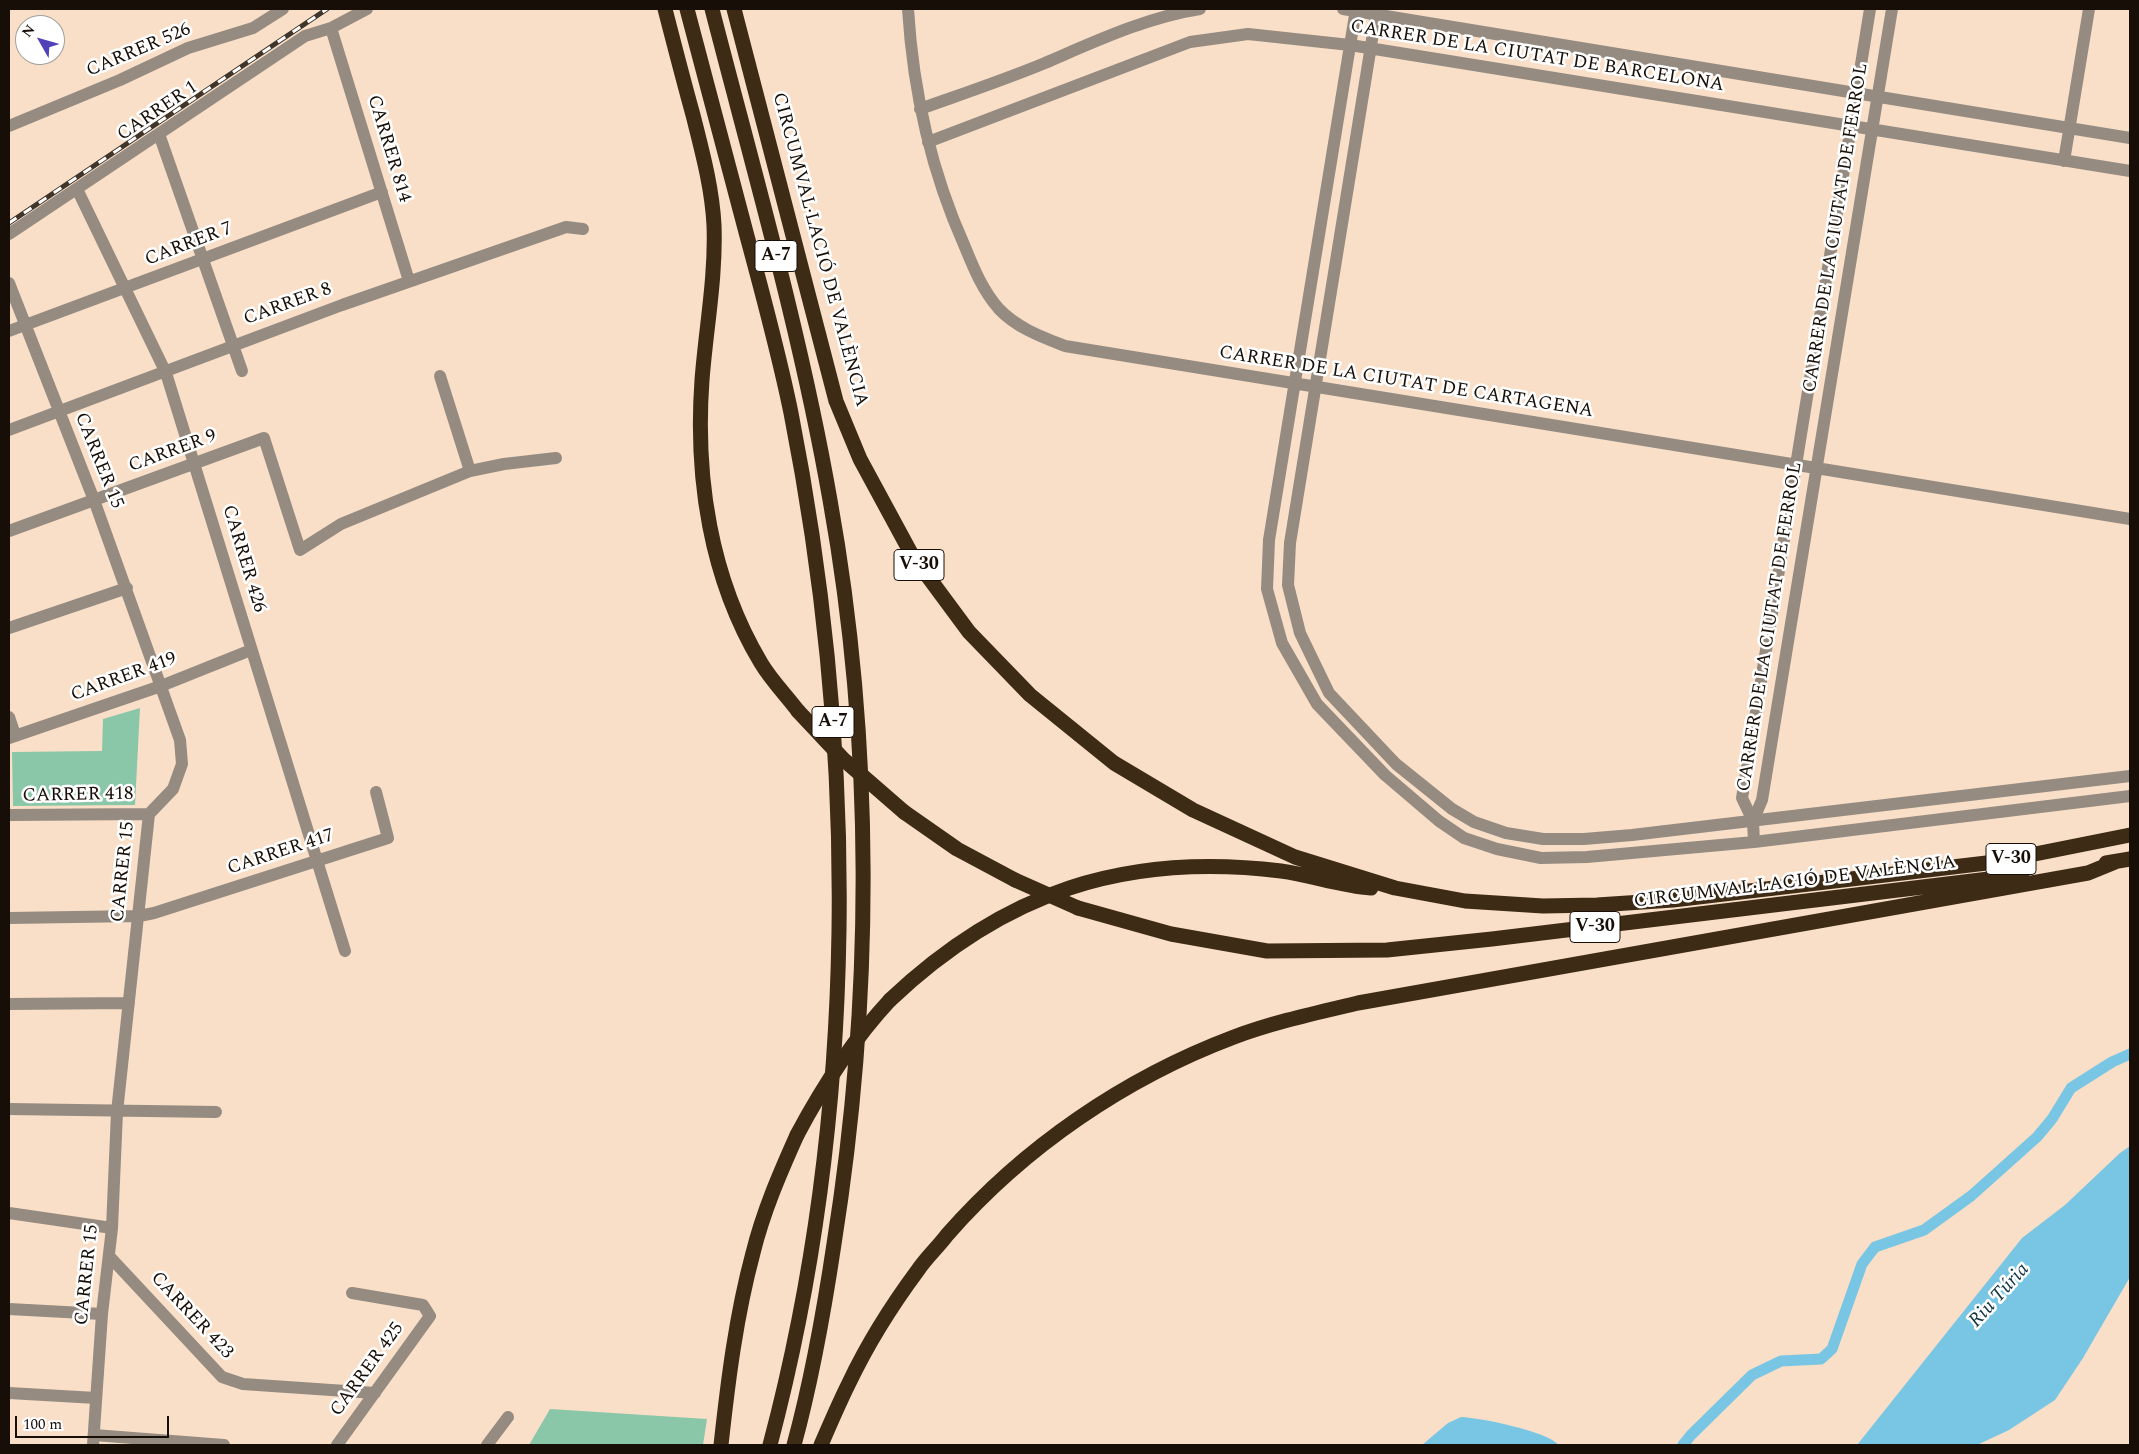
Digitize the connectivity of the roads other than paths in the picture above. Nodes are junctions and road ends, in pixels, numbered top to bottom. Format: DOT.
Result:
graph roads {
  1 [pos="283,9"];
  2 [pos="367,9"];
  3 [pos="665,9"];
  4 [pos="687,9"];
  5 [pos="712,9"];
  6 [pos="734,9"];
  7 [pos="908,9"];
  8 [pos="1200,9"];
  9 [pos="1352,9"];
  10 [pos="1870,9"];
  11 [pos="1892,9"];
  12 [pos="2089,9"];
  13 [pos="1376,11"];
  14 [pos="331,28"];
  15 [pos="1350,45"];
  16 [pos="1370,48"];
  17 [pos="1856,93"];
  18 [pos="1877,96"];
  19 [pos="920,108"];
  20 [pos="9,126"];
  21 [pos="1851,126"];
  22 [pos="2070,128"];
  23 [pos="1872,130"];
  24 [pos="159,134"];
  25 [pos="2130,138"];
  26 [pos="928,142"];
  27 [pos="2064,161"];
  28 [pos="2130,172"];
  29 [pos="78,189"];
  30 [pos="382,192"];
  31 [pos="583,229"];
  32 [pos="9,234"];
  33 [pos="204,260"];
  34 [pos="410,281"];
  35 [pos="9,283"];
  36 [pos="127,289"];
  37 [pos="25,325"];
  38 [pos="9,331"];
  39 [pos="233,346"];
  40 [pos="242,371"];
  41 [pos="166,373"];
  42 [pos="440,376"];
  43 [pos="1295,384"];
  44 [pos="1315,387"];
  45 [pos="59,413"];
  46 [pos="9,430"];
  47 [pos="556,458"];
  48 [pos="194,465"];
  49 [pos="1796,465"];
  50 [pos="1816,468"];
  51 [pos="470,471"];
  52 [pos="94,500"];
  53 [pos="2130,519"];
  54 [pos="9,531"];
  55 [pos="127,588"];
  56 [pos="9,628"];
  57 [pos="251,650"];
  58 [pos="161,686"];
  59 [pos="9,717"];
  60 [pos="12,736"];
  61 [pos="2130,776"];
  62 [pos="376,792"];
  63 [pos="2130,796"];
  64 [pos="148,814"];
  65 [pos="9,815"];
  66 [pos="1753,821"];
  67 [pos="2130,835"];
  68 [pos="1754,842"];
  69 [pos="2123,860"];
  70 [pos="316,861"];
  71 [pos="1395,888"];
  72 [pos="139,916"];
  73 [pos="9,918"];
  74 [pos="345,951"];
  75 [pos="129,1003"];
  76 [pos="9,1004"];
  77 [pos="9,1109"];
  78 [pos="116,1112"];
  79 [pos="216,1112"];
  80 [pos="9,1214"];
  81 [pos="112,1228"];
  82 [pos="110,1257"];
  83 [pos="352,1293"];
  84 [pos="9,1309"];
  85 [pos="102,1314"];
  86 [pos="374,1393"];
  87 [pos="9,1394"];
  88 [pos="96,1398"];
  89 [pos="508,1417"];
  90 [pos="93,1440"];
  91 [pos="224,1445"];
  92 [pos="337,1445"];
  93 [pos="487,1445"];
  94 [pos="721,1445"];
  95 [pos="770,1445"];
  96 [pos="794,1445"];
  97 [pos="822,1445"];
  1 -- 20 [label="street, CARRER 526"];
  2 -- 14 [label="street"];
  3 -- 69 [label="highway, CIRCUMVAL·LACIÓ DE VALÈNCIA / V-30, bridge"];
  4 -- 95 [label="highway, A-7"];
  5 -- 96 [label="highway, A-7"];
  6 -- 71 [label="highway, CIRCUMVAL·LACIÓ DE VALÈNCIA / V-30"];
  7 -- 19 [label="street, CARRER DE LA CIUTAT DE CARTAGENA"];
  8 -- 19 [label="street"];
  9 -- 13 [label="street, CARRER DE LA CIUTAT DE BARCELONA"];
  9 -- 15 [label="street"];
  10 -- 17 [label="street, CARRER DE LA CIUTAT DE FERROL"];
  11 -- 18 [label="street, CARRER DE LA CIUTAT DE FERROL"];
  12 -- 22 [label="street"];
  13 -- 16 [label="street"];
  13 -- 17 [label="street, CARRER DE LA CIUTAT DE BARCELONA"];
  14 -- 24 [label="street, CARRER 1"];
  14 -- 30 [label="street, CARRER 814"];
  15 -- 16 [label="street, CARRER DE LA CIUTAT DE BARCELONA"];
  15 -- 26 [label="street, CARRER DE LA CIUTAT DE BARCELONA"];
  15 -- 43 [label="street"];
  16 -- 21 [label="street, CARRER DE LA CIUTAT DE BARCELONA"];
  16 -- 44 [label="street"];
  17 -- 18 [label="street, CARRER DE LA CIUTAT DE BARCELONA"];
  17 -- 21 [label="street, CARRER DE LA CIUTAT DE FERROL"];
  18 -- 22 [label="street, CARRER DE LA CIUTAT DE BARCELONA"];
  18 -- 23 [label="street, CARRER DE LA CIUTAT DE FERROL"];
  19 -- 26 [label="street, CARRER DE LA CIUTAT DE CARTAGENA"];
  21 -- 23 [label="street, CARRER DE LA CIUTAT DE BARCELONA"];
  21 -- 49 [label="street, CARRER DE LA CIUTAT DE FERROL"];
  22 -- 25 [label="street, CARRER DE LA CIUTAT DE BARCELONA"];
  22 -- 27 [label="street"];
  23 -- 27 [label="street, CARRER DE LA CIUTAT DE BARCELONA"];
  23 -- 50 [label="street, CARRER DE LA CIUTAT DE FERROL"];
  24 -- 29 [label="street, CARRER 1"];
  24 -- 33 [label="street"];
  26 -- 43 [label="street, CARRER DE LA CIUTAT DE CARTAGENA"];
  27 -- 28 [label="street, CARRER DE LA CIUTAT DE BARCELONA"];
  29 -- 32 [label="street, CARRER 1"];
  29 -- 36 [label="street, CARRER 426"];
  30 -- 33 [label="street, CARRER 7"];
  30 -- 34 [label="street, CARRER 814"];
  31 -- 34 [label="street, CARRER 8"];
  33 -- 36 [label="street, CARRER 7"];
  33 -- 39 [label="street"];
  34 -- 39 [label="street, CARRER 8"];
  35 -- 37 [label="street, CARRER 15"];
  36 -- 37 [label="street, CARRER 7"];
  36 -- 41 [label="street, CARRER 426"];
  37 -- 38 [label="street, CARRER 7"];
  37 -- 45 [label="street, CARRER 15"];
  39 -- 40 [label="street"];
  39 -- 41 [label="street, CARRER 8"];
  41 -- 45 [label="street, CARRER 8"];
  41 -- 48 [label="street, CARRER 426"];
  42 -- 51 [label="street"];
  43 -- 44 [label="street, CARRER DE LA CIUTAT DE CARTAGENA"];
  43 -- 68 [label="street"];
  44 -- 49 [label="street, CARRER DE LA CIUTAT DE CARTAGENA"];
  44 -- 66 [label="street"];
  45 -- 46 [label="street, CARRER 8"];
  45 -- 52 [label="street, CARRER 15"];
  47 -- 51 [label="street"];
  48 -- 51 [label="street, CARRER 9"];
  48 -- 52 [label="street, CARRER 9"];
  48 -- 57 [label="street, CARRER 426"];
  49 -- 50 [label="street, CARRER DE LA CIUTAT DE CARTAGENA"];
  49 -- 66 [label="street, CARRER DE LA CIUTAT DE FERROL"];
  50 -- 53 [label="street, CARRER DE LA CIUTAT DE CARTAGENA"];
  50 -- 66 [label="street, CARRER DE LA CIUTAT DE FERROL"];
  52 -- 54 [label="street, CARRER 9"];
  52 -- 55 [label="street, CARRER 15"];
  55 -- 56 [label="street"];
  55 -- 58 [label="street, CARRER 15"];
  57 -- 58 [label="street, CARRER 419"];
  57 -- 70 [label="street, CARRER 426"];
  58 -- 60 [label="street, CARRER 419"];
  58 -- 64 [label="street, CARRER 15"];
  59 -- 60 [label="street"];
  61 -- 66 [label="street"];
  62 -- 70 [label="street, CARRER 417"];
  63 -- 68 [label="street"];
  64 -- 65 [label="street, CARRER 418"];
  64 -- 72 [label="street, CARRER 15"];
  66 -- 68 [label="street"];
  67 -- 71 [label="highway, CIRCUMVAL·LACIÓ DE VALÈNCIA / V-30"];
  69 -- 97 [label="highway"];
  70 -- 72 [label="street, CARRER 417"];
  70 -- 74 [label="street, CARRER 426"];
  71 -- 94 [label="highway, bridge"];
  72 -- 73 [label="street, CARRER 417"];
  72 -- 75 [label="street, CARRER 15"];
  75 -- 76 [label="street"];
  75 -- 78 [label="street, CARRER 15"];
  77 -- 78 [label="street"];
  78 -- 79 [label="street"];
  78 -- 81 [label="street, CARRER 15"];
  80 -- 81 [label="street"];
  81 -- 82 [label="street, CARRER 15"];
  82 -- 85 [label="street, CARRER 15"];
  82 -- 86 [label="street, CARRER 423"];
  83 -- 86 [label="street, CARRER 425"];
  84 -- 85 [label="street"];
  85 -- 88 [label="street, CARRER 15"];
  86 -- 92 [label="street, CARRER 425"];
  87 -- 88 [label="street"];
  88 -- 90 [label="street, CARRER 15"];
  89 -- 93 [label="street"];
  90 -- 91 [label="street"];
}
